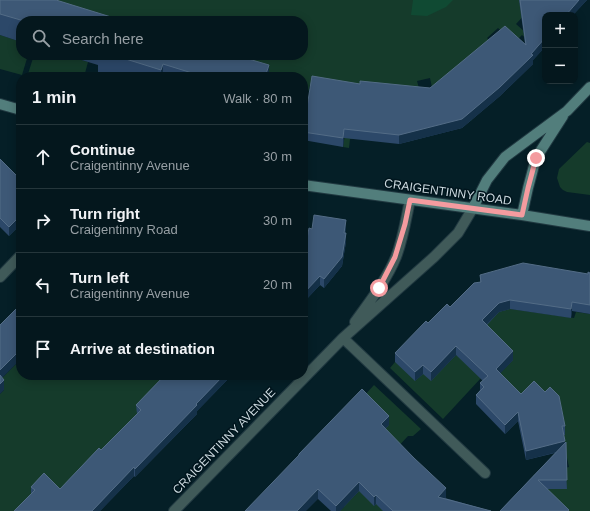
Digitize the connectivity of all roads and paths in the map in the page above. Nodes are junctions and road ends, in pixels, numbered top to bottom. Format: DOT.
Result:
graph roads {
  1 [pos="590,87"];
  2 [pos="0,104"];
  3 [pos="16,109"];
  4 [pos="567,111"];
  5 [pos="308,186"];
  6 [pos="410,200"];
  7 [pos="473,208"];
  8 [pos="522,215"];
  9 [pos="590,226"];
  10 [pos="16,260"];
  11 [pos="0,276"];
  12 [pos="343,338"];
  13 [pos="308,374"];
  14 [pos="302,380"];
  15 [pos="485,473"];
  16 [pos="174,511"];
  1 -- 4 [label="street, CRAIGENTINNY AVENUE"];
  2 -- 3 [label="street"];
  4 -- 7 [label="street, CRAIGENTINNY AVENUE"];
  4 -- 8 [label="street, CRAIGENTINNY AVENUE"];
  5 -- 6 [label="street, CRAIGENTINNY ROAD"];
  6 -- 7 [label="street, CRAIGENTINNY ROAD"];
  6 -- 12 [label="street, CRAIGENTINNY AVENUE"];
  7 -- 8 [label="street, CRAIGENTINNY ROAD"];
  7 -- 12 [label="street, CRAIGENTINNY AVENUE"];
  8 -- 9 [label="street, CRAIGENTINNY ROAD"];
  10 -- 11 [label="street"];
  12 -- 13 [label="street, CRAIGENTINNY AVENUE"];
  12 -- 15 [label="street"];
  14 -- 16 [label="street, CRAIGENTINNY AVENUE"];
}
